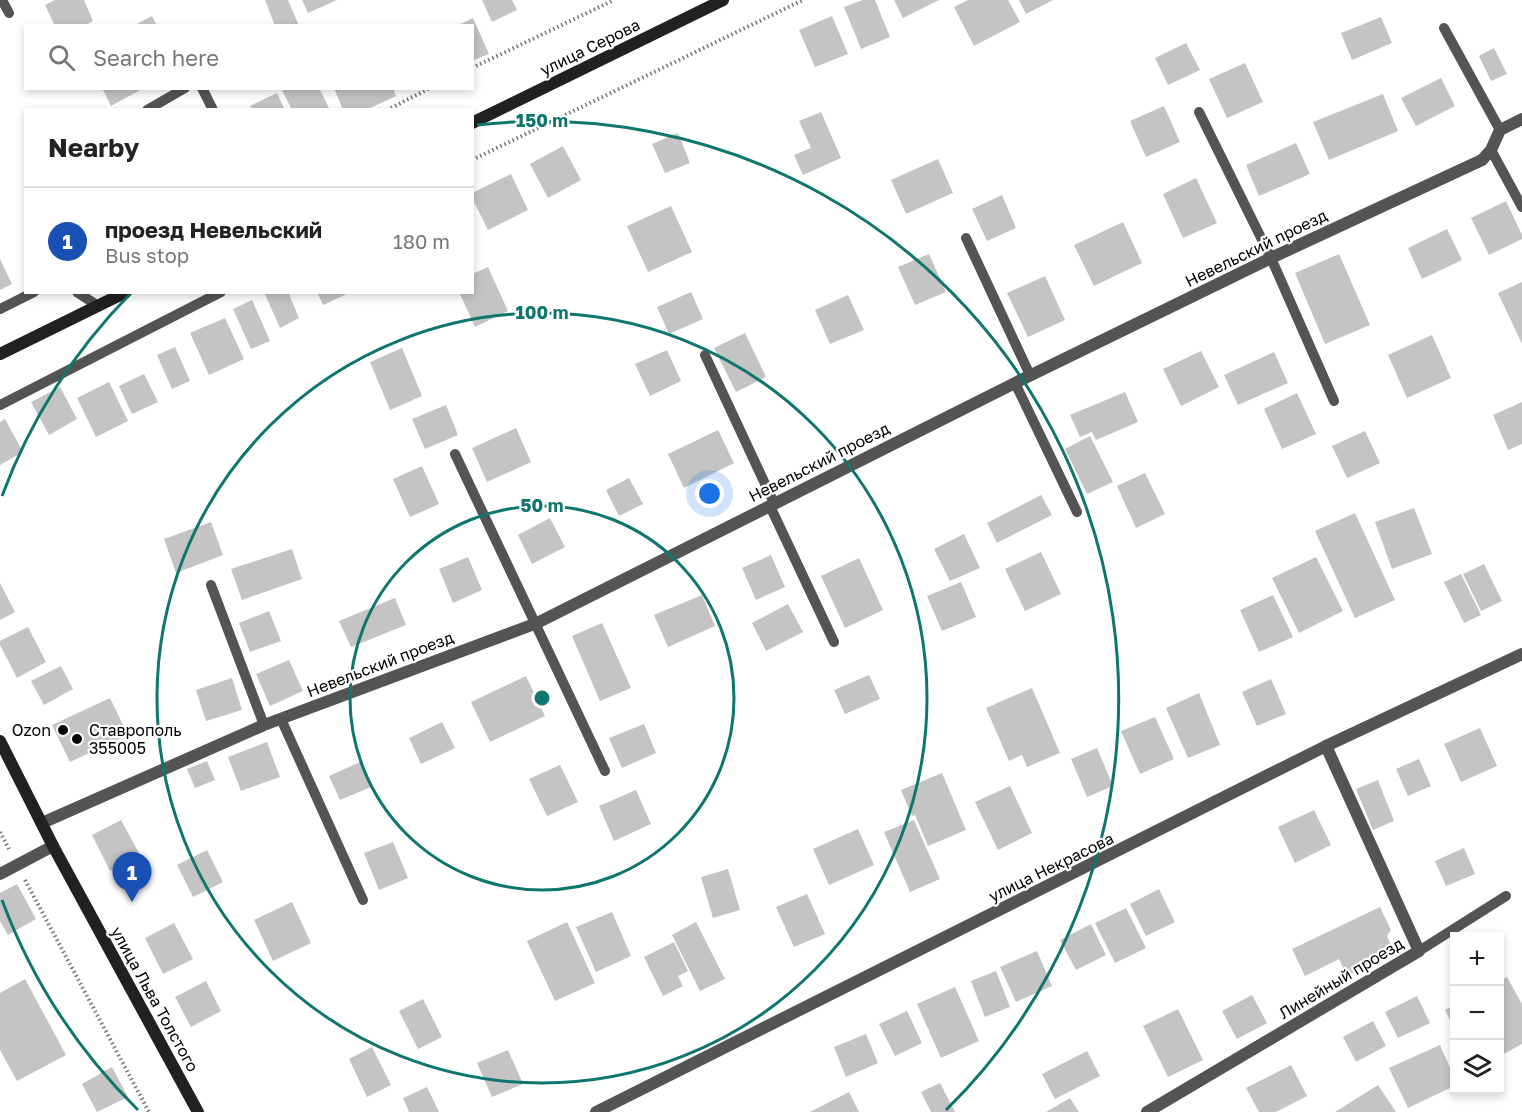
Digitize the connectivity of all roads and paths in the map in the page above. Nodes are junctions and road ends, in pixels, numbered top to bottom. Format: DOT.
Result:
graph roads {
  1 [pos="2,0"];
  2 [pos="614,0"];
  3 [pos="723,0"];
  4 [pos="803,0"];
  5 [pos="9,13"];
  6 [pos="1444,28"];
  7 [pos="474,67"];
  8 [pos="182,90"];
  9 [pos="203,90"];
  10 [pos="426,90"];
  11 [pos="150,108"];
  12 [pos="212,108"];
  13 [pos="391,108"];
  14 [pos="1199,112"];
  15 [pos="1522,119"];
  16 [pos="474,122"];
  17 [pos="1500,130"];
  18 [pos="1491,150"];
  19 [pos="474,159"];
  20 [pos="1522,207"];
  21 [pos="966,238"];
  22 [pos="1271,258"];
  23 [pos="30,294"];
  24 [pos="80,294"];
  25 [pos="122,294"];
  26 [pos="218,294"];
  27 [pos="98,306"];
  28 [pos="0,309"];
  29 [pos="0,354"];
  30 [pos="705,355"];
  31 [pos="1030,375"];
  32 [pos="1015,383"];
  33 [pos="1335,401"];
  34 [pos="0,405"];
  35 [pos="455,454"];
  36 [pos="772,504"];
  37 [pos="1077,512"];
  38 [pos="211,585"];
  39 [pos="537,623"];
  40 [pos="834,642"];
  41 [pos="1522,654"];
  42 [pos="281,719"];
  43 [pos="264,725"];
  44 [pos="0,741"];
  45 [pos="1326,746"];
  46 [pos="605,771"];
  47 [pos="42,824"];
  48 [pos="0,832"];
  49 [pos="53,846"];
  50 [pos="17,865"];
  51 [pos="0,874"];
  52 [pos="1506,896"];
  53 [pos="363,900"];
  54 [pos="1419,951"];
  55 [pos="149,1112"];
  56 [pos="198,1112"];
  57 [pos="596,1112"];
  58 [pos="1147,1112"];
  1 -- 5 [label="lane"];
  2 -- 7 [label="path"];
  3 -- 16 [label="main road, улица Серова"];
  4 -- 19 [label="path"];
  6 -- 17 [label="lane"];
  8 -- 11 [label="lane"];
  9 -- 12 [label="lane"];
  10 -- 13 [label="path"];
  14 -- 22 [label="lane"];
  15 -- 17 [label="street"];
  17 -- 18 [label="street"];
  18 -- 20 [label="lane"];
  18 -- 22 [label="street, Невельский проезд"];
  21 -- 31 [label="lane"];
  22 -- 31 [label="street, Невельский проезд"];
  22 -- 33 [label="lane"];
  23 -- 28 [label="lane"];
  24 -- 27 [label="lane"];
  25 -- 27 [label="main road"];
  26 -- 34 [label="lane"];
  27 -- 29 [label="main road"];
  30 -- 36 [label="lane"];
  31 -- 32 [label="street, Невельский проезд"];
  32 -- 36 [label="street, Невельский проезд"];
  32 -- 37 [label="lane"];
  35 -- 39 [label="lane"];
  36 -- 39 [label="street, Невельский проезд"];
  36 -- 40 [label="lane"];
  38 -- 43 [label="lane"];
  39 -- 42 [label="street, Невельский проезд"];
  39 -- 46 [label="lane"];
  41 -- 45 [label="street, улица Некрасова"];
  42 -- 43 [label="street, Невельский проезд"];
  42 -- 53 [label="lane"];
  43 -- 47 [label="street, Невельский проезд"];
  44 -- 47 [label="main road, улица Льва Толстого"];
  45 -- 54 [label="street, Линейный проезд"];
  45 -- 57 [label="street, улица Некрасова"];
  47 -- 49 [label="main road, улица Льва Толстого"];
  48 -- 50 [label="path"];
  49 -- 50 [label="street"];
  49 -- 56 [label="main road, улица Льва Толстого"];
  50 -- 51 [label="street"];
  50 -- 55 [label="path"];
  52 -- 54 [label="lane"];
  54 -- 58 [label="street, Линейный проезд"];
}
